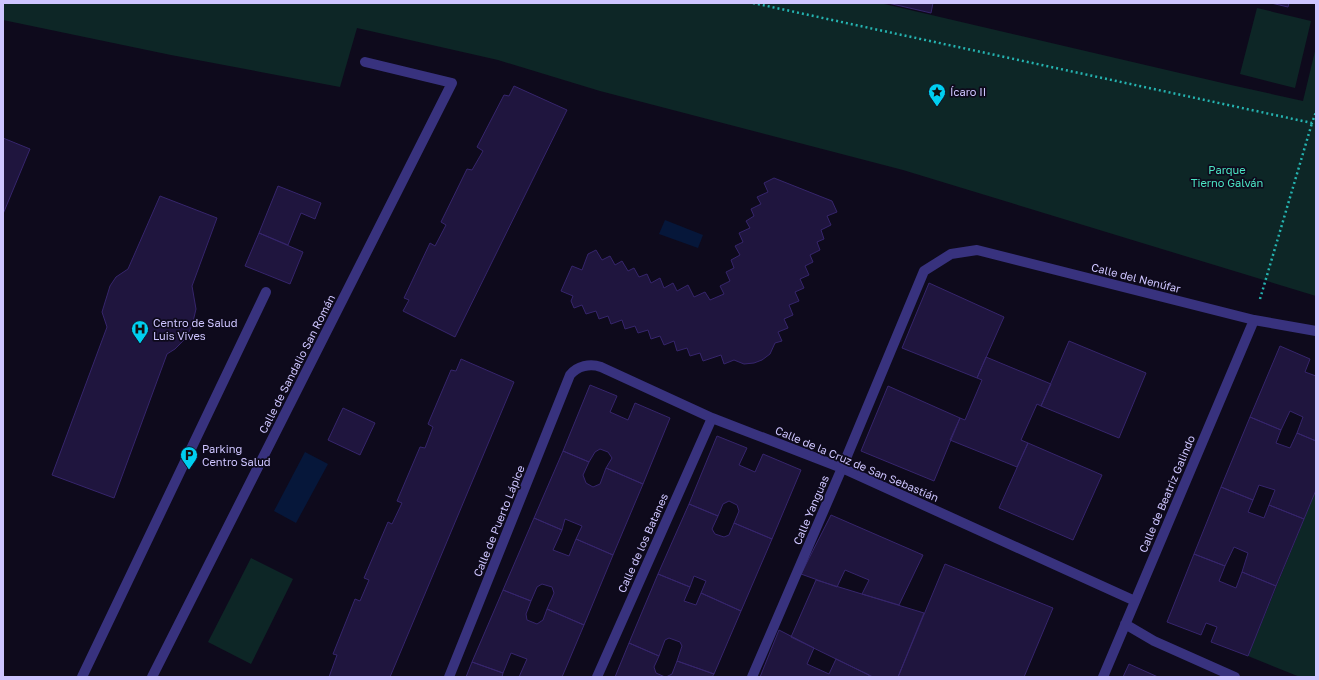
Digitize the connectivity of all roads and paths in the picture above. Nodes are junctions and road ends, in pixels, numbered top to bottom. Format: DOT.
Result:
graph roads {
  1 [pos="753,3"];
  2 [pos="365,62"];
  3 [pos="1316,112"];
  4 [pos="1312,123"];
  5 [pos="952,254"];
  6 [pos="266,292"];
  7 [pos="1254,320"];
  8 [pos="1316,331"];
  9 [pos="570,375"];
  10 [pos="712,418"];
  11 [pos="842,468"];
  12 [pos="1135,601"];
  13 [pos="1125,624"];
  14 [pos="82,677"];
  15 [pos="152,677"];
  16 [pos="449,677"];
  17 [pos="597,677"];
  18 [pos="752,677"];
  19 [pos="1103,677"];
  20 [pos="1235,677"];
  1 -- 4 [label="path"];
  2 -- 15 [label="street, Calle de Sandalio San Román"];
  3 -- 4 [label="path"];
  4 -- 7 [label="path"];
  5 -- 7 [label="street, Calle del Nenúfar"];
  5 -- 11 [label="street, Calle Yanguas"];
  6 -- 14 [label="street"];
  7 -- 8 [label="street, Calle del Nenúfar"];
  7 -- 12 [label="street, Calle de Beatriz Galindo"];
  9 -- 10 [label="street, Calle de la Cruz de San Sebastián"];
  9 -- 16 [label="street, Calle de Puerto Lápice"];
  10 -- 11 [label="street, Calle de la Cruz de San Sebastián"];
  10 -- 17 [label="street, Calle de los Batanes"];
  11 -- 12 [label="street, Calle de la Cruz de San Sebastián"];
  11 -- 18 [label="street, Calle Yanguas"];
  12 -- 13 [label="street, Calle de Beatriz Galindo"];
  13 -- 19 [label="street, Calle de Beatriz Galindo"];
  13 -- 20 [label="street"];
}
